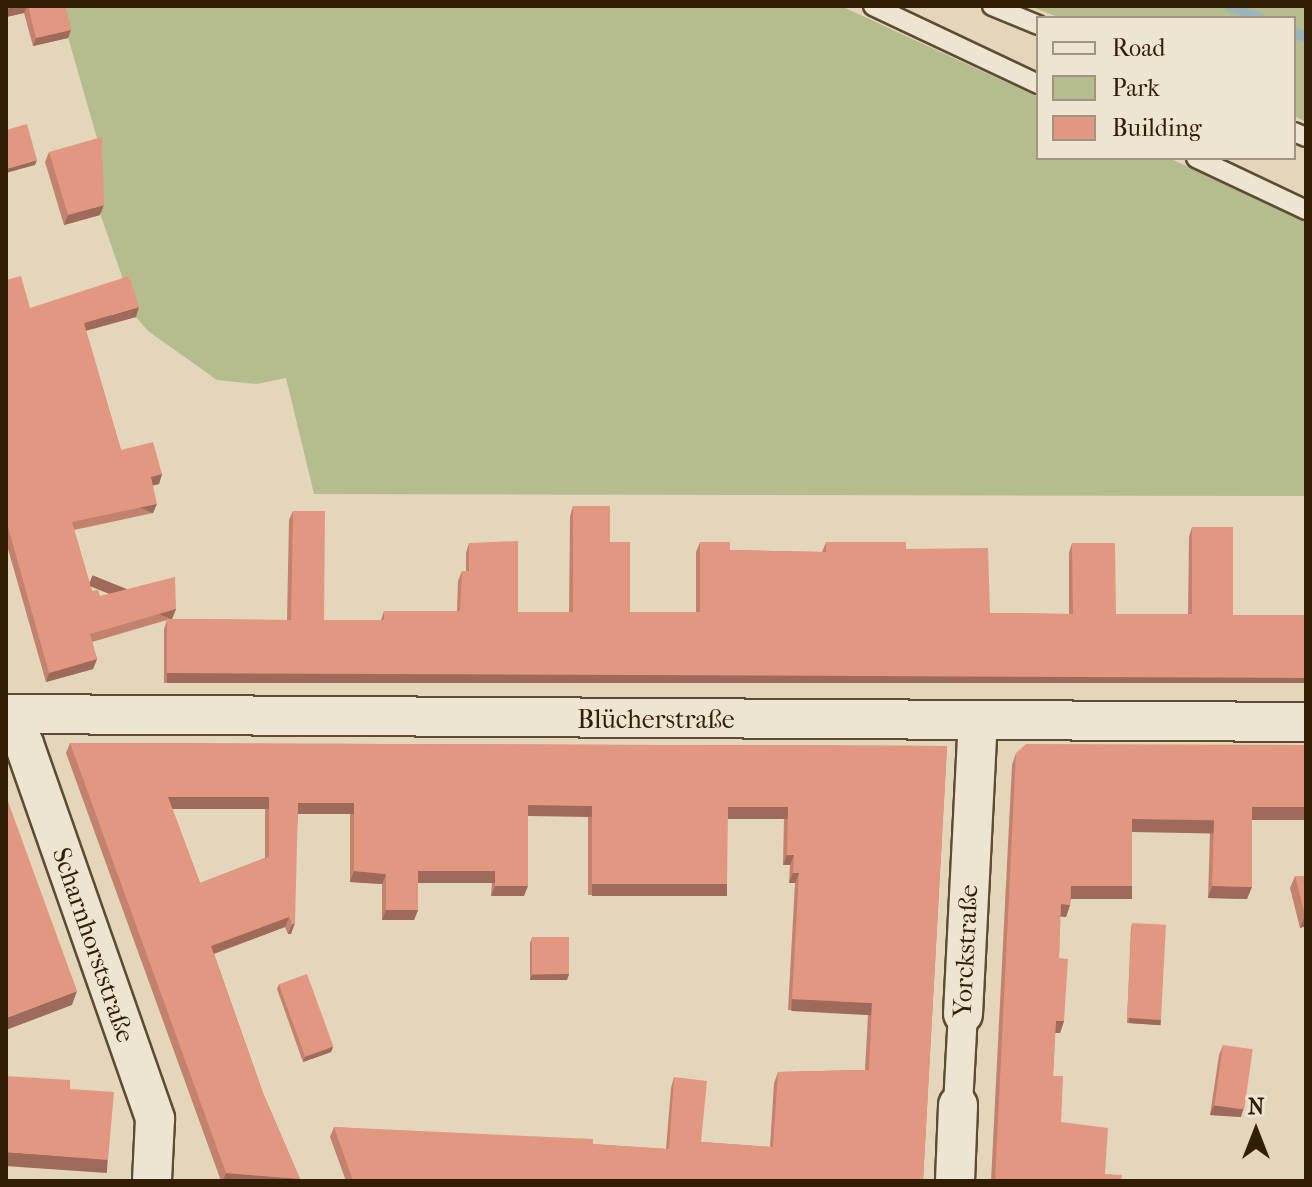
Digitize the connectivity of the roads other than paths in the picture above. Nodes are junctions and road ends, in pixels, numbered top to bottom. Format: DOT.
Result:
graph roads {
  1 [pos="873,6"];
  2 [pos="992,6"];
  3 [pos="1036,24"];
  4 [pos="1036,83"];
  5 [pos="1200,160"];
  6 [pos="1306,210"];
  7 [pos="6,714"];
  8 [pos="978,721"];
  9 [pos="1306,722"];
  10 [pos="963,1014"];
  11 [pos="958,1105"];
  12 [pos="152,1181"];
  13 [pos="955,1181"];
  1 -- 4 [label="lane"];
  2 -- 3 [label="lane"];
  5 -- 6 [label="lane"];
  7 -- 8 [label="street, Blücherstraße"];
  7 -- 12 [label="street, Scharnhorststraße"];
  8 -- 9 [label="street, Blücherstraße"];
  8 -- 10 [label="street, Yorckstraße"];
  10 -- 11 [label="street, Yorckstraße"];
  11 -- 13 [label="street, Yorckstraße"];
}
